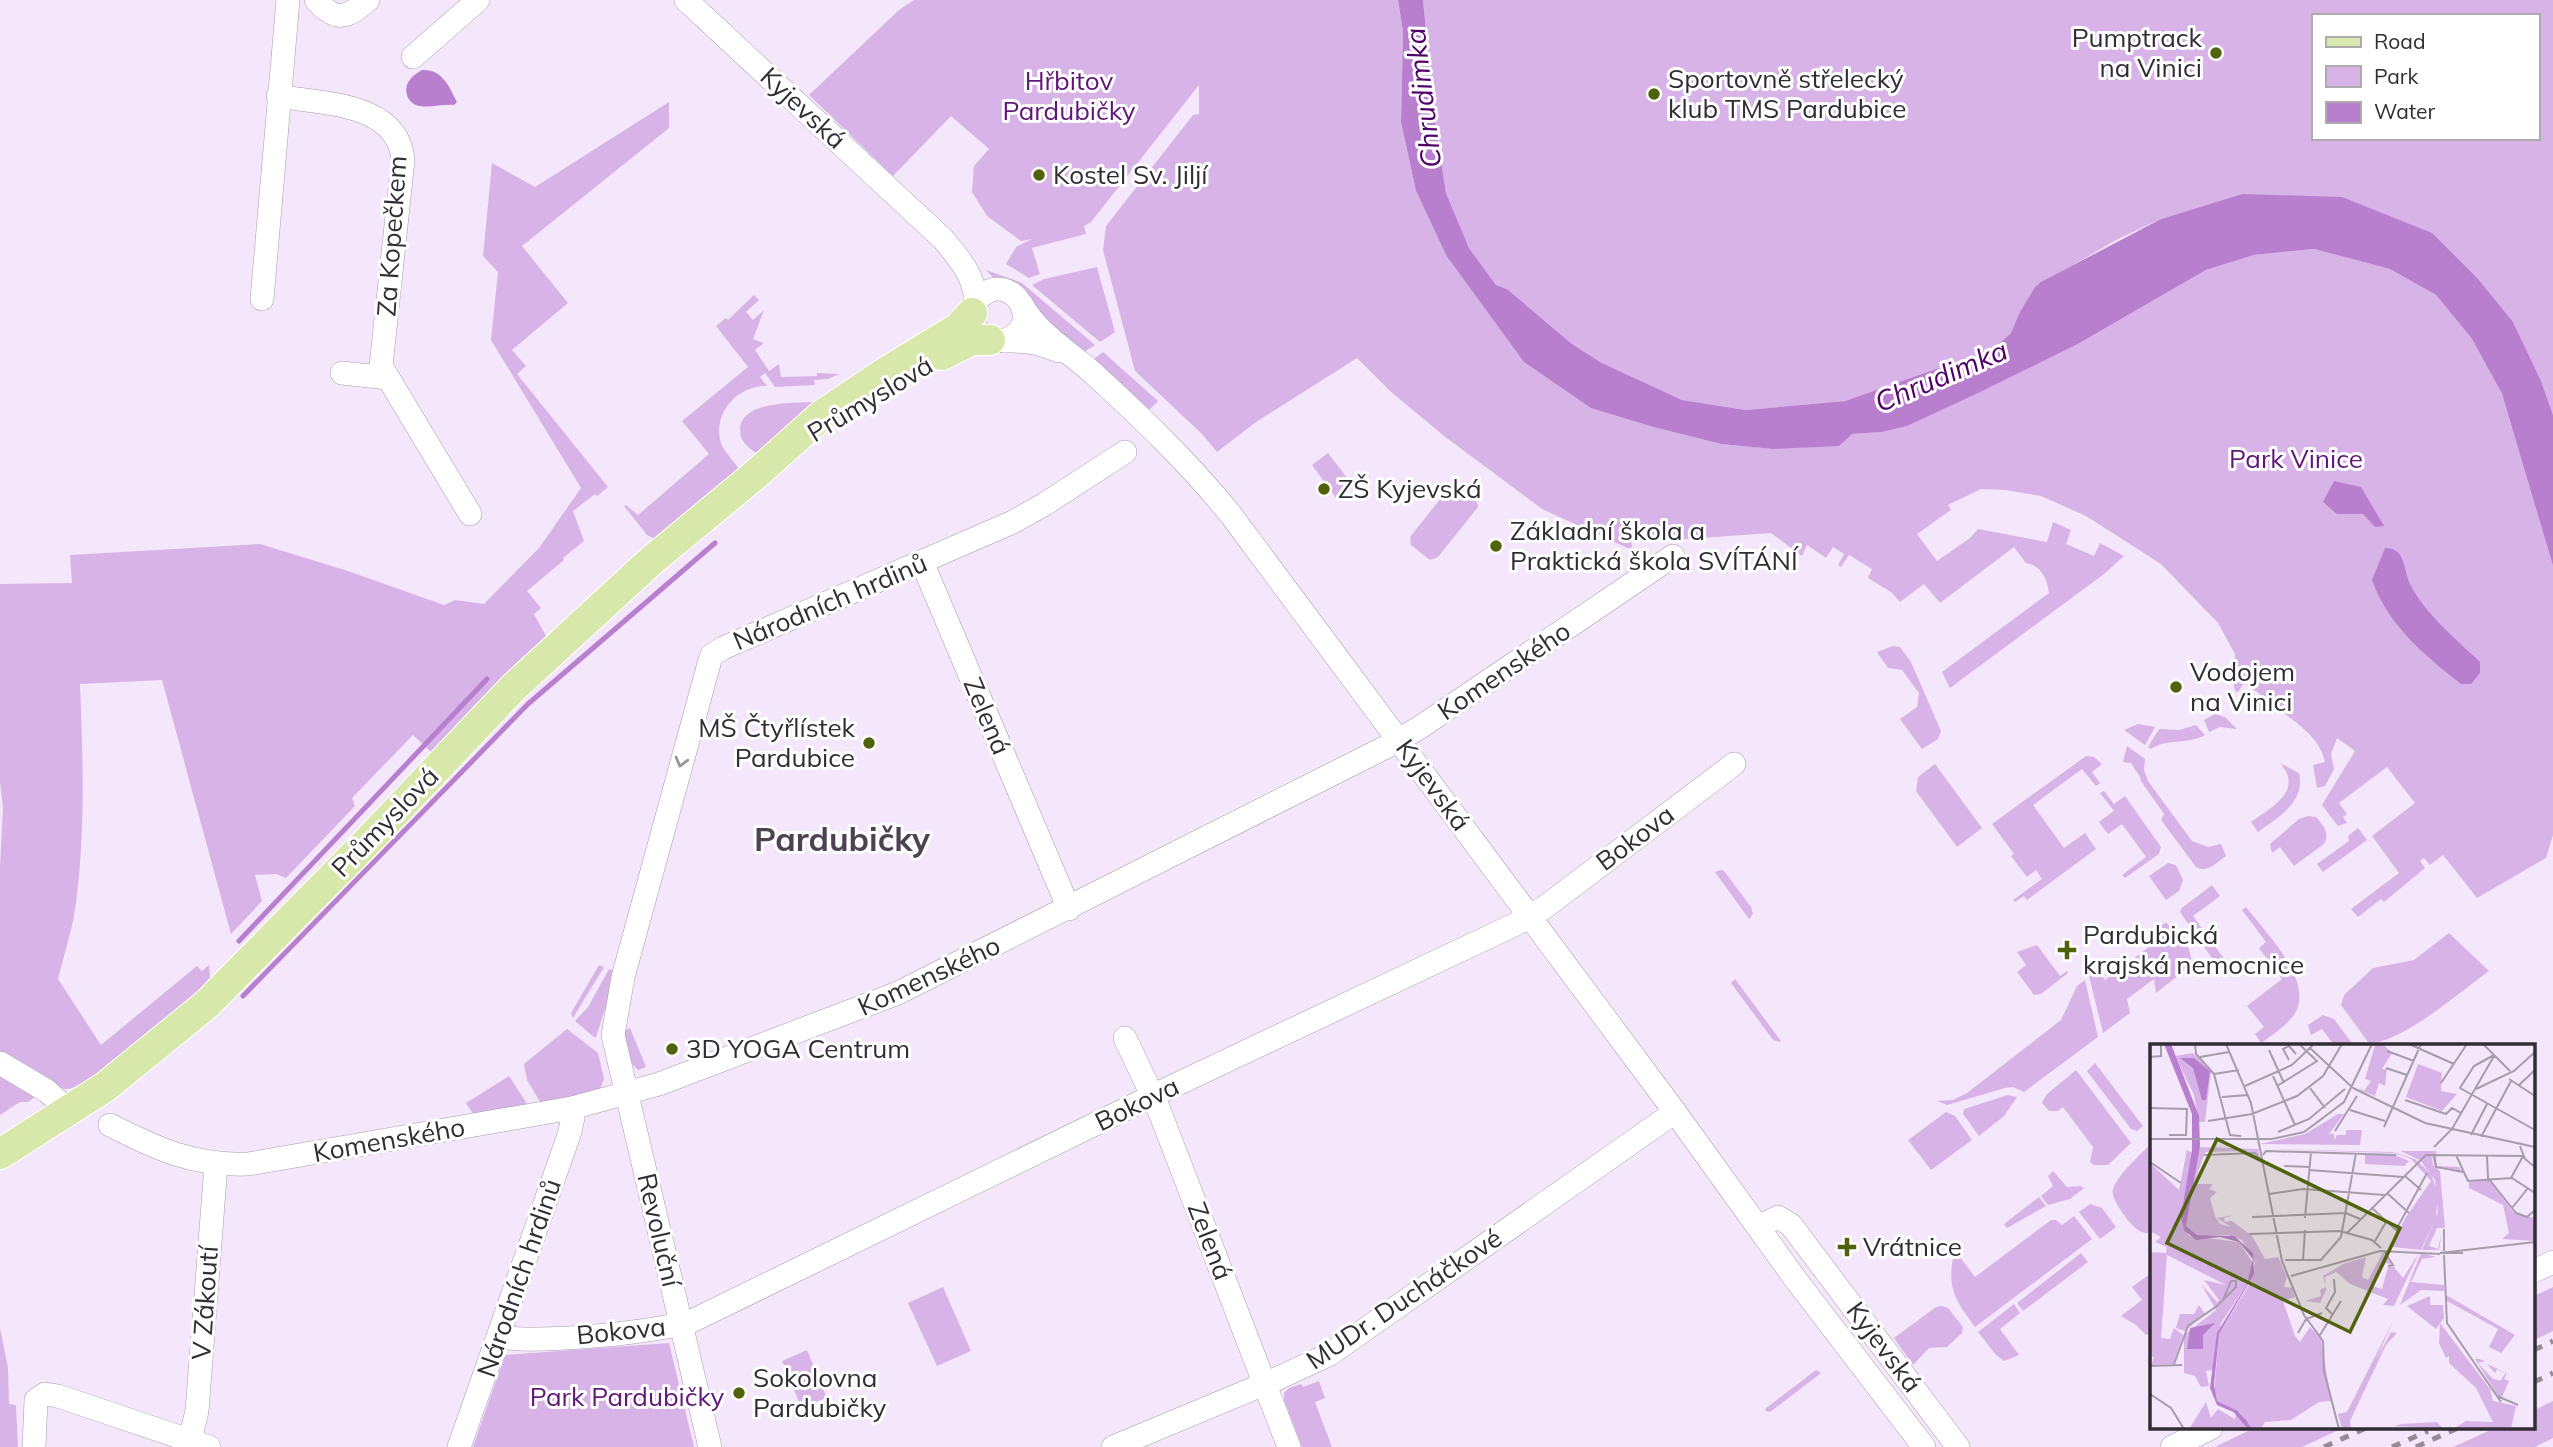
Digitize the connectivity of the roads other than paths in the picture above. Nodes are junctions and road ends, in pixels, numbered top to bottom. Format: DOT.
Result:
graph roads {
  1 [pos="288,0"];
  2 [pos="316,0"];
  3 [pos="368,0"];
  4 [pos="478,0"];
  5 [pos="686,0"];
  6 [pos="413,57"];
  7 [pos="278,96"];
  8 [pos="920,217"];
  9 [pos="1014,298"];
  10 [pos="262,299"];
  11 [pos="974,308"];
  12 [pos="996,340"];
  13 [pos="1083,364"];
  14 [pos="342,373"];
  15 [pos="388,378"];
  16 [pos="1125,452"];
  17 [pos="756,474"];
  18 [pos="470,514"];
  19 [pos="1673,556"];
  20 [pos="922,562"];
  21 [pos="1400,740"];
  22 [pos="1734,764"];
  23 [pos="1069,909"];
  24 [pos="1530,916"];
  25 [pos="1125,1038"];
  26 [pos="0,1063"];
  27 [pos="626,1094"];
  28 [pos="1152,1097"];
  29 [pos="572,1108"];
  30 [pos="69,1111"];
  31 [pos="1675,1112"];
  32 [pos="110,1125"];
  33 [pos="0,1154"];
  34 [pos="216,1165"];
  35 [pos="1758,1227"];
  36 [pos="1809,1248"];
  37 [pos="2553,1262"];
  38 [pos="1785,1265"];
  39 [pos="2536,1270"];
  40 [pos="681,1325"];
  41 [pos="499,1336"];
  42 [pos="1265,1384"];
  43 [pos="2207,1430"];
  44 [pos="200,1444"];
  45 [pos="34,1447"];
  46 [pos="458,1447"];
  47 [pos="710,1447"];
  48 [pos="1113,1447"];
  49 [pos="1289,1447"];
  50 [pos="1924,1447"];
  51 [pos="1958,1447"];
  52 [pos="2172,1447"];
  1 -- 7 [label="street"];
  2 -- 3 [label="street"];
  4 -- 6 [label="street"];
  5 -- 8 [label="street, Kyjevská"];
  7 -- 10 [label="street"];
  7 -- 15 [label="street, Za Kopečkem"];
  8 -- 9 [label="street, Kyjevská"];
  8 -- 11 [label="street, Kyjevská"];
  9 -- 11 [label="street"];
  9 -- 12 [label="street"];
  9 -- 13 [label="street, Kyjevská"];
  11 -- 12 [label="street"];
  11 -- 17 [label="main road, Průmyslová"];
  12 -- 13 [label="street, Kyjevská"];
  12 -- 17 [label="main road, Průmyslová"];
  13 -- 21 [label="street, Kyjevská"];
  14 -- 15 [label="street"];
  15 -- 18 [label="street, Za Kopečkem"];
  16 -- 20 [label="street, Národních hrdinů"];
  17 -- 30 [label="main road, Průmyslová"];
  19 -- 21 [label="street, Komenského"];
  20 -- 23 [label="street, Zelená"];
  20 -- 27 [label="street, Národních hrdinů, one-way"];
  21 -- 23 [label="street, Komenského"];
  21 -- 24 [label="street, Kyjevská"];
  22 -- 24 [label="street, Bokova"];
  23 -- 27 [label="street, Komenského"];
  24 -- 28 [label="street, Bokova"];
  24 -- 31 [label="street, Kyjevská"];
  25 -- 28 [label="street, Zelená"];
  26 -- 30 [label="street"];
  27 -- 29 [label="street, Komenského"];
  27 -- 40 [label="street, Revoluční"];
  28 -- 40 [label="street, Bokova"];
  28 -- 42 [label="street, Zelená"];
  29 -- 34 [label="street, Komenského"];
  29 -- 41 [label="street, Národních hrdinů"];
  30 -- 33 [label="main road, Průmyslová"];
  31 -- 35 [label="street, Kyjevská"];
  31 -- 42 [label="street, MUDr. Ducháčkové"];
  32 -- 34 [label="street, Komenského"];
  34 -- 44 [label="street, V Zákoutí"];
  35 -- 36 [label="street, Kyjevská"];
  35 -- 38 [label="street, Kyjevská"];
  36 -- 38 [label="street"];
  36 -- 51 [label="street, Kyjevská"];
  37 -- 39 [label="street"];
  38 -- 50 [label="street, Kyjevská"];
  40 -- 41 [label="street, Bokova"];
  40 -- 47 [label="street, Revoluční"];
  41 -- 46 [label="street, Národních hrdinů"];
  42 -- 48 [label="street, MUDr. Ducháčkové"];
  42 -- 49 [label="street, Zelená"];
  43 -- 52 [label="street"];
  44 -- 45 [label="street"];
}
